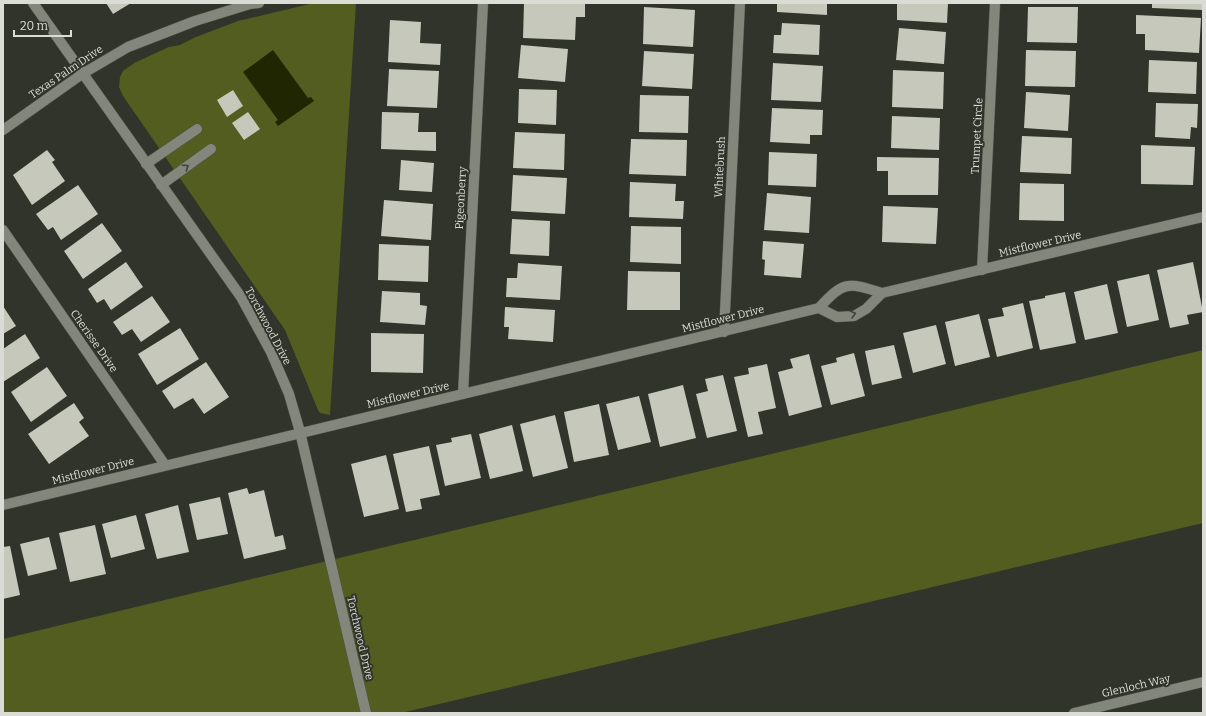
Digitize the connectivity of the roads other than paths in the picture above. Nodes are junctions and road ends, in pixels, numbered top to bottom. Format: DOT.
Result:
graph roads {
  1 [pos="32,3"];
  2 [pos="259,3"];
  3 [pos="483,3"];
  4 [pos="740,3"];
  5 [pos="996,3"];
  6 [pos="82,74"];
  7 [pos="197,129"];
  8 [pos="3,130"];
  9 [pos="211,149"];
  10 [pos="146,164"];
  11 [pos="161,185"];
  12 [pos="1203,218"];
  13 [pos="3,230"];
  14 [pos="982,270"];
  15 [pos="882,293"];
  16 [pos="819,308"];
  17 [pos="724,332"];
  18 [pos="463,394"];
  19 [pos="300,432"];
  20 [pos="165,465"];
  21 [pos="3,505"];
  22 [pos="1203,682"];
  23 [pos="366,713"];
  24 [pos="1074,713"];
  1 -- 6 [label="street, Torchwood Drive"];
  2 -- 6 [label="street, Texas Palm Drive"];
  3 -- 18 [label="street, Pigeonberry"];
  4 -- 17 [label="street, Whitebrush"];
  5 -- 14 [label="street, Trumpet Circle"];
  6 -- 8 [label="street, Texas Palm Drive"];
  6 -- 10 [label="street, Torchwood Drive"];
  7 -- 10 [label="street"];
  11 -- 9 [label="street, one-way"];
  10 -- 11 [label="street, Torchwood Drive"];
  11 -- 19 [label="street, Torchwood Drive"];
  12 -- 14 [label="street, Mistflower Drive"];
  13 -- 20 [label="street, Cherisse Drive"];
  14 -- 15 [label="street, Mistflower Drive"];
  15 -- 16 [label="street, Mistflower Drive"];
  16 -- 15 [label="street, one-way"];
  16 -- 17 [label="street, Mistflower Drive"];
  17 -- 18 [label="street, Mistflower Drive"];
  18 -- 19 [label="street, Mistflower Drive"];
  19 -- 20 [label="street, Mistflower Drive"];
  19 -- 23 [label="street, Torchwood Drive"];
  20 -- 21 [label="street, Mistflower Drive"];
  22 -- 24 [label="street, Glenloch Way"];
}
